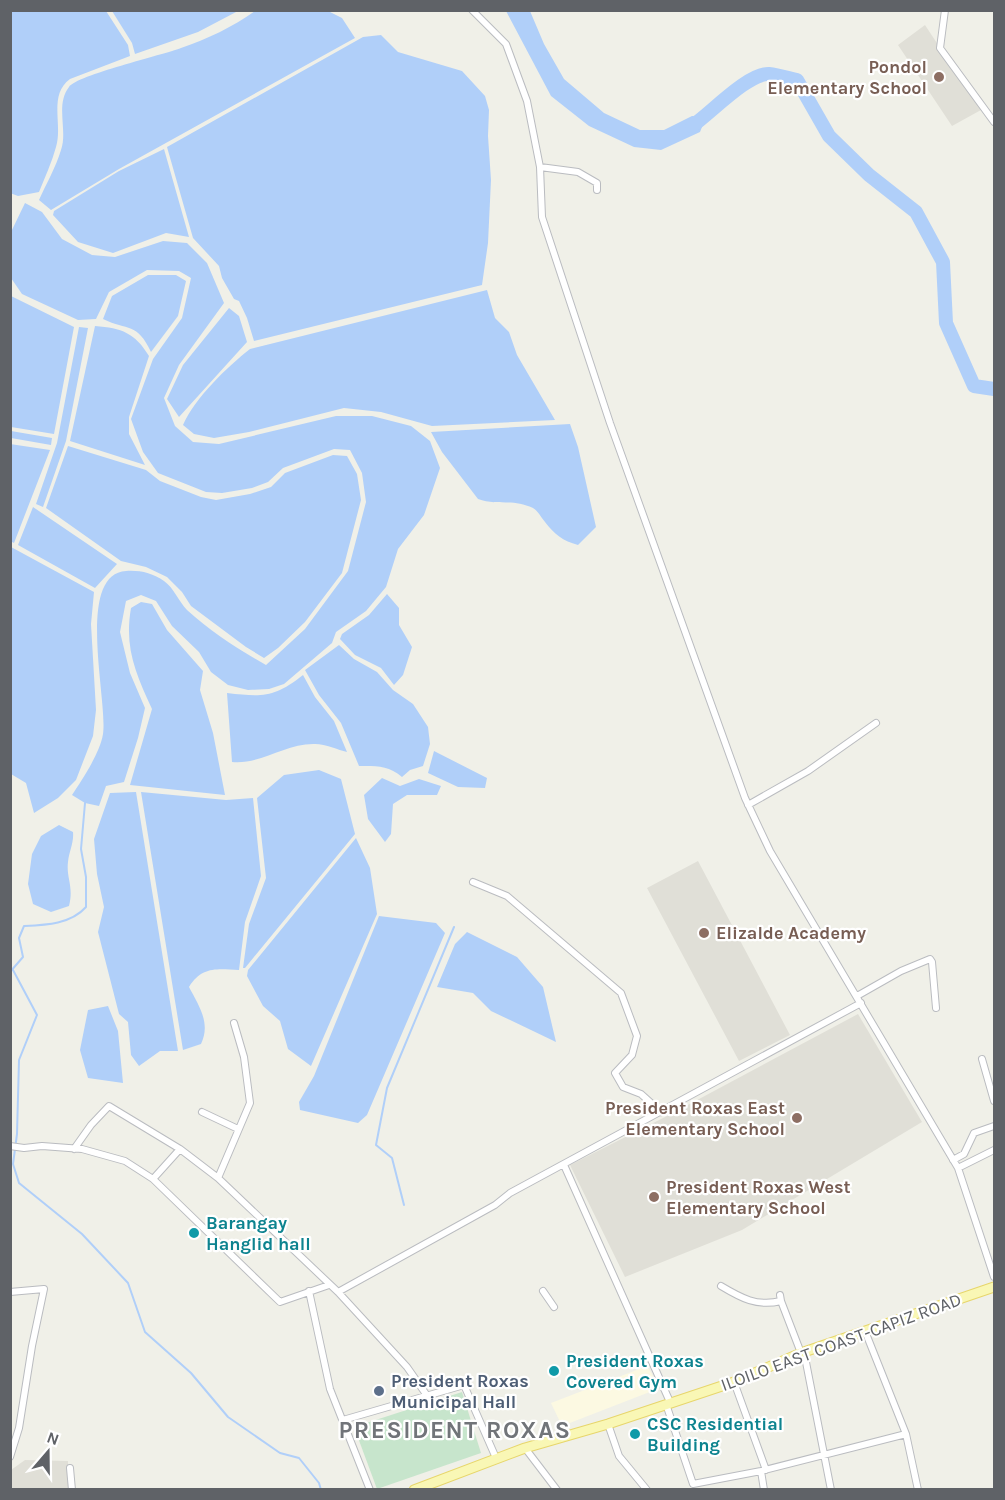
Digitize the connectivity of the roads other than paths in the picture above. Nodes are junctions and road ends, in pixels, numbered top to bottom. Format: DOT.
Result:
graph roads {
  1 [pos="472,10"];
  2 [pos="945,10"];
  3 [pos="994,122"];
  4 [pos="540,167"];
  5 [pos="597,190"];
  6 [pos="876,723"];
  7 [pos="748,805"];
  8 [pos="473,882"];
  9 [pos="857,996"];
  10 [pos="861,1003"];
  11 [pos="936,1008"];
  12 [pos="234,1023"];
  13 [pos="982,1059"];
  14 [pos="994,1101"];
  15 [pos="202,1112"];
  16 [pos="661,1112"];
  17 [pos="994,1126"];
  18 [pos="238,1129"];
  19 [pos="10,1146"];
  20 [pos="74,1149"];
  21 [pos="180,1149"];
  22 [pos="994,1150"];
  23 [pos="952,1160"];
  24 [pos="564,1165"];
  25 [pos="958,1168"];
  26 [pos="218,1178"];
  27 [pos="153,1179"];
  28 [pos="994,1277"];
  29 [pos="329,1285"];
  30 [pos="721,1286"];
  31 [pos="994,1287"];
  32 [pos="309,1291"];
  33 [pos="543,1291"];
  34 [pos="10,1292"];
  35 [pos="338,1292"];
  36 [pos="554,1307"];
  37 [pos="865,1331"];
  38 [pos="802,1352"];
  39 [pos="734,1382"];
  40 [pos="428,1397"];
  41 [pos="668,1403"];
  42 [pos="343,1420"];
  43 [pos="608,1424"];
  44 [pos="906,1434"];
  45 [pos="525,1448"];
  46 [pos="825,1453"];
  47 [pos="10,1457"];
  48 [pos="496,1458"];
  49 [pos="70,1467"];
  50 [pos="763,1471"];
  51 [pos="72,1490"];
  52 [pos="370,1490"];
  53 [pos="414,1490"];
  54 [pos="557,1490"];
  55 [pos="647,1490"];
  56 [pos="764,1490"];
  57 [pos="831,1490"];
  58 [pos="918,1490"];
  1 -- 4 [label="street"];
  2 -- 3 [label="street"];
  4 -- 5 [label="street"];
  4 -- 7 [label="street"];
  6 -- 7 [label="street"];
  7 -- 9 [label="street"];
  8 -- 16 [label="street"];
  9 -- 10 [label="street"];
  9 -- 11 [label="street"];
  10 -- 16 [label="street"];
  10 -- 23 [label="street"];
  12 -- 18 [label="street"];
  13 -- 14 [label="street"];
  15 -- 18 [label="street"];
  16 -- 24 [label="street"];
  17 -- 23 [label="street"];
  18 -- 26 [label="street"];
  19 -- 20 [label="street"];
  20 -- 21 [label="street"];
  20 -- 27 [label="street"];
  21 -- 26 [label="street"];
  21 -- 27 [label="street"];
  22 -- 25 [label="street"];
  23 -- 25 [label="street"];
  24 -- 35 [label="street"];
  24 -- 41 [label="street"];
  25 -- 28 [label="street"];
  26 -- 29 [label="street"];
  27 -- 32 [label="street"];
  29 -- 32 [label="street"];
  29 -- 35 [label="street"];
  30 -- 38 [label="street"];
  31 -- 37 [label="main road, ILOILO EAST COAST-CAPIZ ROAD"];
  32 -- 42 [label="street"];
  33 -- 36 [label="street"];
  34 -- 47 [label="street"];
  35 -- 40 [label="street"];
  37 -- 38 [label="main road, ILOILO EAST COAST-CAPIZ ROAD"];
  37 -- 44 [label="street"];
  38 -- 39 [label="main road, ILOILO EAST COAST-CAPIZ ROAD"];
  38 -- 46 [label="street"];
  39 -- 41 [label="main road, ILOILO EAST COAST-CAPIZ ROAD"];
  39 -- 50 [label="street"];
  40 -- 42 [label="street"];
  40 -- 48 [label="street"];
  41 -- 43 [label="main road, ILOILO EAST COAST-CAPIZ ROAD"];
  41 -- 50 [label="street"];
  42 -- 52 [label="street"];
  43 -- 45 [label="main road, ILOILO EAST COAST-CAPIZ ROAD"];
  43 -- 55 [label="street"];
  44 -- 46 [label="street"];
  44 -- 58 [label="street"];
  45 -- 48 [label="main road, ILOILO EAST COAST-CAPIZ ROAD"];
  45 -- 54 [label="street"];
  46 -- 50 [label="street"];
  46 -- 57 [label="street"];
  48 -- 53 [label="main road, ILOILO EAST COAST-CAPIZ ROAD"];
  49 -- 51 [label="street"];
  50 -- 56 [label="street"];
}
